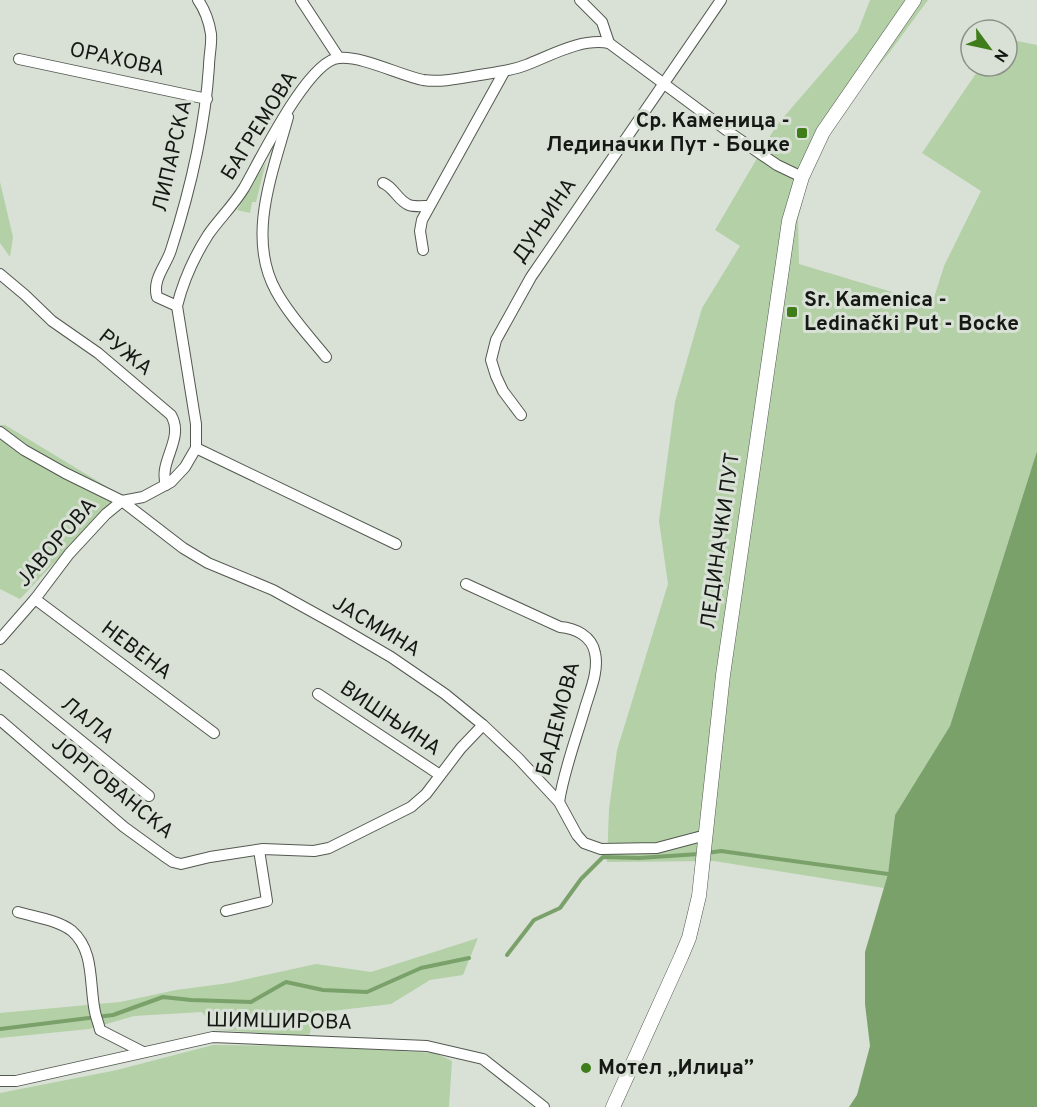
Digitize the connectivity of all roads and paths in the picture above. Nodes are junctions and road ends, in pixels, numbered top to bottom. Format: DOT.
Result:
graph roads {
  1 [pos="198,0"];
  2 [pos="301,0"];
  3 [pos="580,0"];
  4 [pos="721,0"];
  5 [pos="914,0"];
  6 [pos="609,43"];
  7 [pos="19,58"];
  8 [pos="339,58"];
  9 [pos="504,72"];
  10 [pos="663,83"];
  11 [pos="207,99"];
  12 [pos="291,105"];
  13 [pos="802,177"];
  14 [pos="383,183"];
  15 [pos="429,206"];
  16 [pos="423,250"];
  17 [pos="0,274"];
  18 [pos="177,306"];
  19 [pos="326,357"];
  20 [pos="522,415"];
  21 [pos="0,432"];
  22 [pos="196,448"];
  23 [pos="166,485"];
  24 [pos="122,501"];
  25 [pos="396,544"];
  26 [pos="466,584"];
  27 [pos="35,599"];
  28 [pos="0,639"];
  29 [pos="0,675"];
  30 [pos="318,694"];
  31 [pos="0,720"];
  32 [pos="483,725"];
  33 [pos="214,733"];
  34 [pos="440,776"];
  35 [pos="149,796"];
  36 [pos="559,802"];
  37 [pos="705,841"];
  38 [pos="259,850"];
  39 [pos="226,911"];
  40 [pos="18,912"];
  41 [pos="143,1053"];
  42 [pos="0,1081"];
  43 [pos="544,1107"];
  44 [pos="614,1107"];
  1 -- 11 [label="street, ЛИПАРСКА"];
  2 -- 8 [label="street"];
  3 -- 6 [label="street"];
  4 -- 10 [label="street, ДУЊИНА"];
  5 -- 13 [label="main road, ЛЕДИНАЧКИ ПУТ"];
  6 -- 9 [label="street"];
  6 -- 10 [label="street"];
  7 -- 11 [label="street, ОРАХОВА"];
  8 -- 9 [label="street"];
  8 -- 12 [label="street, БАГРЕМОВА"];
  9 -- 15 [label="street"];
  10 -- 13 [label="street"];
  10 -- 20 [label="street, ДУЊИНА"];
  11 -- 18 [label="street, ЛИПАРСКА"];
  12 -- 18 [label="street, БАГРЕМОВА"];
  12 -- 19 [label="street"];
  13 -- 37 [label="main road, ЛЕДИНАЧКИ ПУТ"];
  14 -- 15 [label="street"];
  15 -- 16 [label="street"];
  17 -- 23 [label="street, РУЖА"];
  18 -- 22 [label="street, БАГРЕМОВА"];
  21 -- 24 [label="street, ЈАСМИНА"];
  22 -- 23 [label="street"];
  22 -- 25 [label="street"];
  23 -- 24 [label="street"];
  24 -- 27 [label="street, ЈАВОРОВА"];
  24 -- 32 [label="street, ЈАСМИНА"];
  26 -- 36 [label="street, БАДЕМОВА"];
  27 -- 28 [label="street, ЈАВОРОВА"];
  27 -- 33 [label="street, НЕВЕНА"];
  29 -- 35 [label="street, ЛАЛА"];
  30 -- 34 [label="street, ВИШЊИНА"];
  31 -- 38 [label="street, ЈОРГОВАНСКА"];
  32 -- 34 [label="street, ЈОРГОВАНСКА"];
  32 -- 36 [label="street, ЈАСМИНА"];
  34 -- 38 [label="street, ЈОРГОВАНСКА"];
  36 -- 37 [label="street, ЈАСМИНА"];
  37 -- 44 [label="main road, ЛЕДИНАЧКИ ПУТ"];
  38 -- 39 [label="street"];
  40 -- 41 [label="street"];
  41 -- 42 [label="street, ШИМШИРОВА"];
  41 -- 43 [label="street, ШИМШИРОВА"];
}
